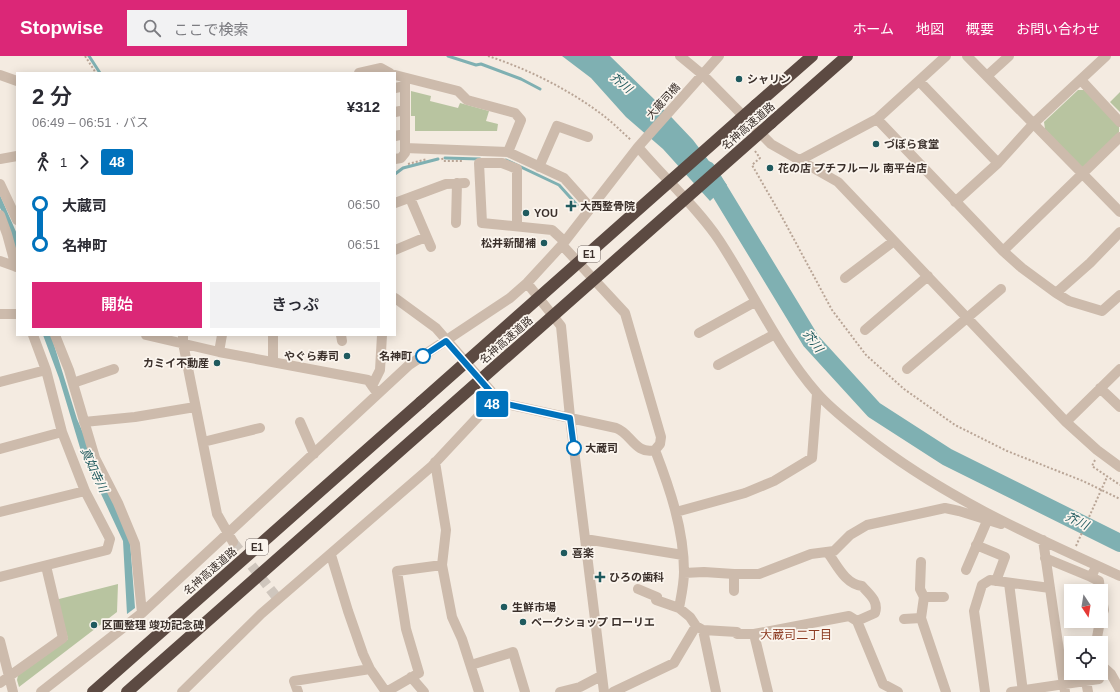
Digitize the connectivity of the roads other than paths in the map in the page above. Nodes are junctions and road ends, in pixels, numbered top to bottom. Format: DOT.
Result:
graph roads {
  1 [pos="680,56"];
  2 [pos="719,56"];
  3 [pos="812,56"];
  4 [pos="848,56"];
  5 [pos="946,56"];
  6 [pos="967,56"];
  7 [pos="1009,56"];
  8 [pos="1106,56"];
  9 [pos="363,72"];
  10 [pos="388,72"];
  11 [pos="0,75"];
  12 [pos="702,75"];
  13 [pos="987,76"];
  14 [pos="1081,80"];
  15 [pos="16,81"];
  16 [pos="919,81"];
  17 [pos="400,82"];
  18 [pos="400,111"];
  19 [pos="877,119"];
  20 [pos="1120,122"];
  21 [pos="1034,124"];
  22 [pos="400,135"];
  23 [pos="588,137"];
  24 [pos="1120,137"];
  25 [pos="640,145"];
  26 [pos="405,148"];
  27 [pos="511,154"];
  28 [pos="16,156"];
  29 [pos="0,159"];
  30 [pos="800,160"];
  31 [pos="399,162"];
  32 [pos="998,163"];
  33 [pos="539,167"];
  34 [pos="1082,174"];
  35 [pos="0,184"];
  36 [pos="410,198"];
  37 [pos="954,202"];
  38 [pos="396,203"];
  39 [pos="590,207"];
  40 [pos="1120,212"];
  41 [pos="0,215"];
  42 [pos="16,218"];
  43 [pos="456,223"];
  44 [pos="517,226"];
  45 [pos="1120,232"];
  46 [pos="426,237"];
  47 [pos="894,241"];
  48 [pos="563,243"];
  49 [pos="431,247"];
  50 [pos="396,250"];
  51 [pos="1003,251"];
  52 [pos="0,261"];
  53 [pos="16,267"];
  54 [pos="928,276"];
  55 [pos="845,278"];
  56 [pos="527,283"];
  57 [pos="1000,289"];
  58 [pos="1056,293"];
  59 [pos="1120,295"];
  60 [pos="396,299"];
  61 [pos="755,302"];
  62 [pos="0,314"];
  63 [pos="16,314"];
  64 [pos="967,316"];
  65 [pos="865,330"];
  66 [pos="699,333"];
  67 [pos="775,334"];
  68 [pos="33,336"];
  69 [pos="55,336"];
  70 [pos="155,336"];
  71 [pos="222,336"];
  72 [pos="273,336"];
  73 [pos="382,336"];
  74 [pos="183,339"];
  75 [pos="446,341"];
  76 [pos="219,352"];
  77 [pos="272,361"];
  78 [pos="718,365"];
  79 [pos="1120,368"];
  80 [pos="114,369"];
  81 [pos="907,369"];
  82 [pos="46,370"];
  83 [pos="0,382"];
  84 [pos="73,383"];
  85 [pos="1100,388"];
  86 [pos="375,390"];
  87 [pos="818,394"];
  88 [pos="490,404"];
  89 [pos="1120,407"];
  90 [pos="195,408"];
  91 [pos="570,418"];
  92 [pos="84,422"];
  93 [pos="300,422"];
  94 [pos="1066,422"];
  95 [pos="260,428"];
  96 [pos="62,432"];
  97 [pos="203,442"];
  98 [pos="0,449"];
  99 [pos="655,450"];
  100 [pos="314,454"];
  101 [pos="435,462"];
  102 [pos="1120,467"];
  103 [pos="85,492"];
  104 [pos="0,512"];
  105 [pos="676,512"];
  106 [pos="987,521"];
  107 [pos="1015,527"];
  108 [pos="230,537"];
  109 [pos="585,539"];
  110 [pos="1043,540"];
  111 [pos="976,546"];
  112 [pos="828,552"];
  113 [pos="331,555"];
  114 [pos="683,555"];
  115 [pos="1045,558"];
  116 [pos="920,562"];
  117 [pos="442,564"];
  118 [pos="1096,565"];
  119 [pos="46,566"];
  120 [pos="966,570"];
  121 [pos="684,573"];
  122 [pos="734,574"];
  123 [pos="1092,576"];
  124 [pos="1120,576"];
  125 [pos="0,577"];
  126 [pos="996,580"];
  127 [pos="1009,582"];
  128 [pos="1099,584"];
  129 [pos="1050,588"];
  130 [pos="638,589"];
  131 [pos="734,591"];
  132 [pos="944,597"];
  133 [pos="924,598"];
  134 [pos="680,608"];
  135 [pos="142,613"];
  136 [pos="921,618"];
  137 [pos="904,619"];
  138 [pos="857,621"];
  139 [pos="699,628"];
  140 [pos="754,634"];
  141 [pos="0,641"];
  142 [pos="471,665"];
  143 [pos="370,669"];
  144 [pos="1108,671"];
  145 [pos="602,676"];
  146 [pos="411,677"];
  147 [pos="4,679"];
  148 [pos="1093,680"];
  149 [pos="1086,681"];
  150 [pos="1064,688"];
  151 [pos="1120,690"];
  152 [pos="1023,691"];
  153 [pos="13,692"];
  154 [pos="41,692"];
  155 [pos="92,692"];
  156 [pos="127,692"];
  157 [pos="182,692"];
  158 [pos="298,692"];
  159 [pos="424,692"];
  160 [pos="479,692"];
  161 [pos="525,692"];
  162 [pos="560,692"];
  163 [pos="604,692"];
  164 [pos="613,692"];
  165 [pos="716,692"];
  166 [pos="768,692"];
  167 [pos="898,692"];
  168 [pos="946,692"];
  169 [pos="985,692"];
  170 [pos="1011,692"];
  171 [pos="1088,692"];
  1 -- 12 [label="street"];
  2 -- 12 [label="street, 大蔵司橋"];
  3 -- 155 [label="highway, 名神高速道路 / E1, bridge"];
  4 -- 156 [label="highway, 名神高速道路 / E1, bridge"];
  5 -- 16 [label="street"];
  6 -- 13 [label="street"];
  7 -- 13 [label="street"];
  8 -- 14 [label="street"];
  9 -- 10 [label="street"];
  11 -- 15 [label="street"];
  12 -- 25 [label="street, 大蔵司橋"];
  12 -- 30 [label="street"];
  13 -- 21 [label="street"];
  14 -- 20 [label="street"];
  14 -- 21 [label="street"];
  16 -- 19 [label="street"];
  16 -- 32 [label="street"];
  17 -- 18 [label="street"];
  17 -- 27 [label="street"];
  18 -- 22 [label="street"];
  19 -- 30 [label="street"];
  19 -- 37 [label="street"];
  21 -- 32 [label="street"];
  21 -- 34 [label="street"];
  22 -- 26 [label="street"];
  23 -- 33 [label="street"];
  24 -- 34 [label="street"];
  25 -- 39 [label="street, 大蔵司橋"];
  25 -- 61 [label="street"];
  26 -- 27 [label="street"];
  26 -- 31 [label="street"];
  27 -- 33 [label="street"];
  28 -- 29 [label="street"];
  30 -- 47 [label="street"];
  32 -- 37 [label="street"];
  33 -- 39 [label="street"];
  34 -- 40 [label="street"];
  34 -- 51 [label="street"];
  35 -- 42 [label="street"];
  36 -- 38 [label="street"];
  36 -- 43 [label="street"];
  36 -- 46 [label="street"];
  37 -- 51 [label="street"];
  39 -- 48 [label="street, 大蔵司橋"];
  41 -- 53 [label="street"];
  44 -- 44 [label="street"];
  44 -- 48 [label="street"];
  45 -- 58 [label="street"];
  46 -- 49 [label="street"];
  46 -- 50 [label="street"];
  47 -- 54 [label="street"];
  47 -- 55 [label="street"];
  48 -- 56 [label="street, 大蔵司橋"];
  48 -- 99 [label="street"];
  51 -- 58 [label="street"];
  52 -- 53 [label="street"];
  54 -- 64 [label="street"];
  54 -- 65 [label="street"];
  56 -- 75 [label="street, 大蔵司橋"];
  56 -- 91 [label="street"];
  57 -- 64 [label="street"];
  58 -- 59 [label="street"];
  60 -- 75 [label="street"];
  61 -- 66 [label="street"];
  61 -- 67 [label="street"];
  62 -- 63 [label="street"];
  64 -- 81 [label="street"];
  64 -- 94 [label="street"];
  67 -- 78 [label="street"];
  67 -- 87 [label="street"];
  68 -- 82 [label="street"];
  69 -- 84 [label="street"];
  70 -- 74 [label="street"];
  71 -- 76 [label="street"];
  72 -- 77 [label="street"];
  73 -- 86 [label="street"];
  74 -- 76 [label="street"];
  74 -- 90 [label="street"];
  75 -- 86 [label="street, 大蔵司橋"];
  75 -- 88 [label="street"];
  76 -- 77 [label="street"];
  77 -- 86 [label="street"];
  79 -- 85 [label="street"];
  80 -- 84 [label="street"];
  82 -- 83 [label="street"];
  82 -- 96 [label="street"];
  84 -- 92 [label="street"];
  85 -- 89 [label="street"];
  85 -- 94 [label="street"];
  86 -- 100 [label="street, 大蔵司橋"];
  87 -- 105 [label="street"];
  87 -- 107 [label="street"];
  88 -- 91 [label="street"];
  88 -- 101 [label="street"];
  90 -- 92 [label="street"];
  90 -- 97 [label="street"];
  91 -- 99 [label="street"];
  91 -- 109 [label="street"];
  92 -- 135 [label="street"];
  93 -- 100 [label="street"];
  94 -- 102 [label="street"];
  95 -- 97 [label="street"];
  96 -- 98 [label="street"];
  96 -- 103 [label="street"];
  97 -- 108 [label="street"];
  99 -- 105 [label="street"];
  100 -- 108 [label="street, 大蔵司橋"];
  101 -- 113 [label="street"];
  101 -- 117 [label="street"];
  103 -- 104 [label="street"];
  103 -- 119 [label="street"];
  105 -- 114 [label="street"];
  106 -- 107 [label="street"];
  106 -- 111 [label="street"];
  106 -- 112 [label="street"];
  107 -- 110 [label="street"];
  108 -- 135 [label="street, 大蔵司橋"];
  109 -- 114 [label="street"];
  109 -- 145 [label="street"];
  110 -- 115 [label="street"];
  110 -- 118 [label="street"];
  111 -- 120 [label="street"];
  111 -- 126 [label="street"];
  112 -- 122 [label="street"];
  112 -- 138 [label="street"];
  113 -- 143 [label="street"];
  113 -- 157 [label="street"];
  114 -- 121 [label="street"];
  115 -- 123 [label="street"];
  115 -- 129 [label="street"];
  116 -- 133 [label="street"];
  117 -- 142 [label="street"];
  117 -- 146 [label="street"];
  118 -- 123 [label="street"];
  118 -- 124 [label="street"];
  119 -- 125 [label="street"];
  119 -- 147 [label="street"];
  121 -- 122 [label="street"];
  121 -- 134 [label="street"];
  122 -- 131 [label="street"];
  123 -- 128 [label="street"];
  126 -- 127 [label="street"];
  126 -- 169 [label="street"];
  127 -- 129 [label="street"];
  127 -- 152 [label="street"];
  129 -- 150 [label="street"];
  130 -- 134 [label="street"];
  132 -- 133 [label="street"];
  133 -- 136 [label="street"];
  134 -- 139 [label="street"];
  135 -- 154 [label="street, 大蔵司橋"];
  136 -- 137 [label="street"];
  136 -- 168 [label="street"];
  138 -- 140 [label="street"];
  138 -- 167 [label="street"];
  139 -- 140 [label="street"];
  139 -- 164 [label="street"];
  139 -- 165 [label="street"];
  140 -- 166 [label="street"];
  141 -- 147 [label="street"];
  142 -- 160 [label="street"];
  142 -- 161 [label="street"];
  143 -- 146 [label="street"];
  143 -- 158 [label="street"];
  144 -- 151 [label="street"];
  145 -- 162 [label="street"];
  145 -- 163 [label="street"];
  146 -- 159 [label="street"];
  147 -- 153 [label="street"];
  148 -- 149 [label="street"];
  149 -- 150 [label="street"];
  149 -- 171 [label="street"];
  150 -- 152 [label="street"];
  152 -- 170 [label="street"];
}
